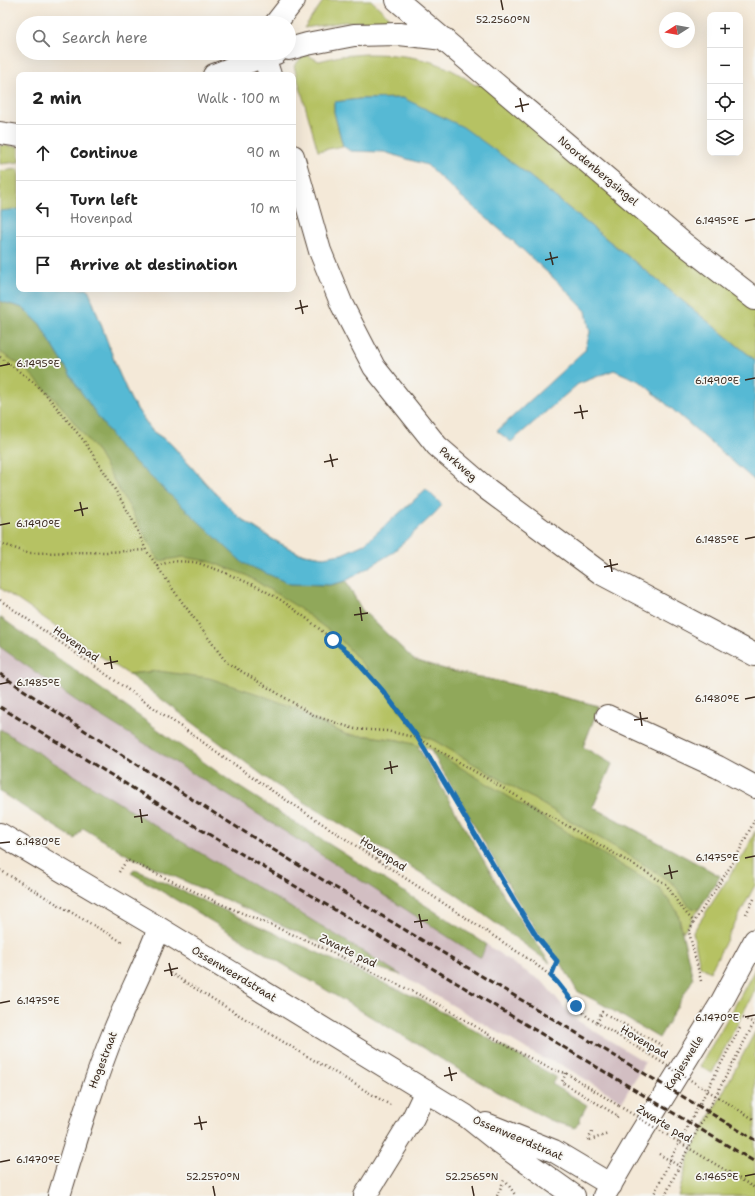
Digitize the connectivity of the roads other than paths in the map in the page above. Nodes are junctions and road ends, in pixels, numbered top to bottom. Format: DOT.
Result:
graph roads {
  1 [pos="294,0"];
  2 [pos="397,0"];
  3 [pos="281,16"];
  4 [pos="444,40"];
  5 [pos="296,47"];
  6 [pos="266,60"];
  7 [pos="224,72"];
  8 [pos="0,133"];
  9 [pos="16,136"];
  10 [pos="296,167"];
  11 [pos="755,299"];
  12 [pos="755,655"];
  13 [pos="607,716"];
  14 [pos="755,787"];
  15 [pos="0,834"];
  16 [pos="159,928"];
  17 [pos="755,940"];
  18 [pos="426,1091"];
  19 [pos="466,1116"];
  20 [pos="607,1190"];
  21 [pos="59,1196"];
  22 [pos="365,1196"];
  23 [pos="574,1196"];
  1 -- 3 [label="street"];
  2 -- 4 [label="street, Noordenbergsingel"];
  4 -- 5 [label="street"];
  4 -- 11 [label="street, Noordenbergsingel"];
  6 -- 7 [label="street"];
  8 -- 9 [label="street"];
  10 -- 12 [label="street, Parkweg"];
  13 -- 14 [label="street"];
  15 -- 16 [label="street, Ossenweerdstraat"];
  16 -- 18 [label="street, Ossenweerdstraat"];
  16 -- 21 [label="street, Hogestraat"];
  17 -- 20 [label="street, Kapjeswelle"];
  18 -- 19 [label="street, Ossenweerdstraat"];
  18 -- 22 [label="street"];
  19 -- 20 [label="street, Ossenweerdstraat"];
  19 -- 23 [label="street, Ossenweerdstraat"];
}
